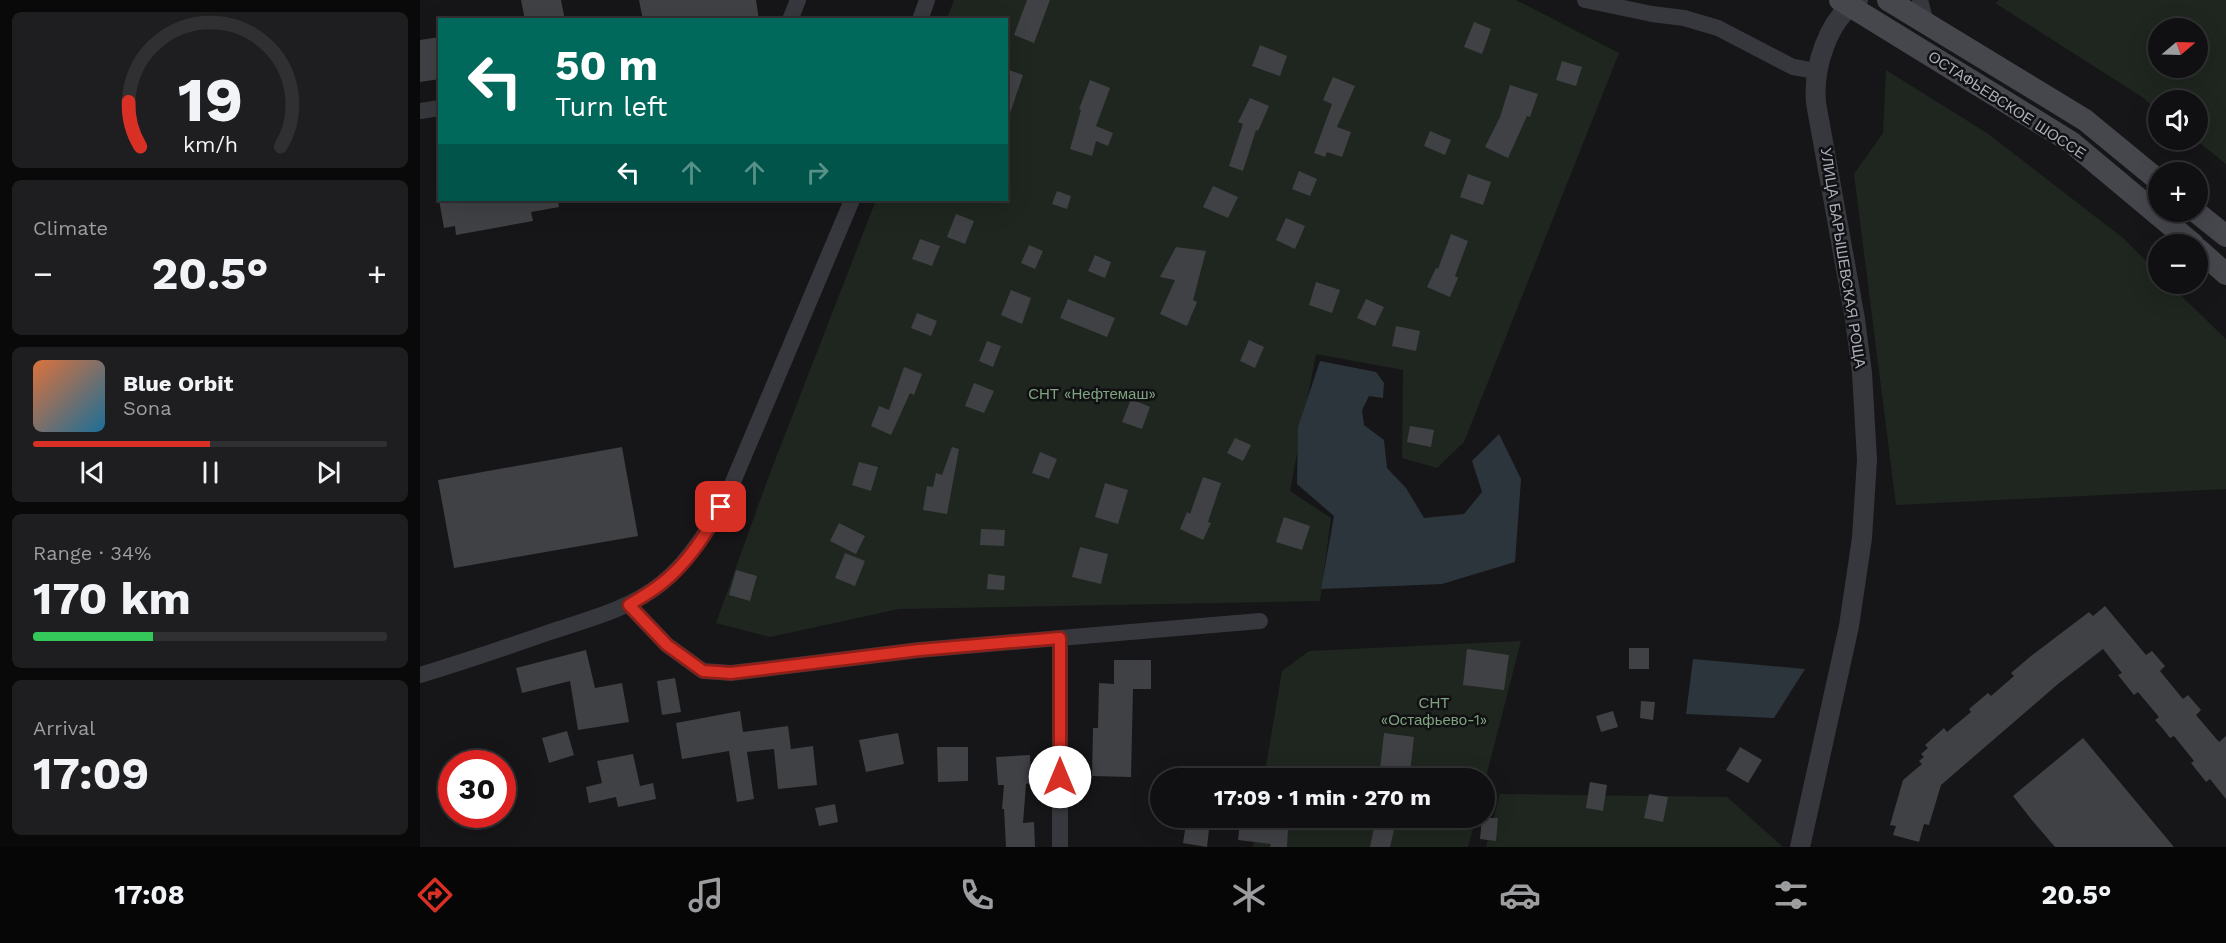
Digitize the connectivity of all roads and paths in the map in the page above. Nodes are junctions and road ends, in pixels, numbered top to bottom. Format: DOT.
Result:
graph roads {
  1 [pos="798,0"];
  2 [pos="927,0"];
  3 [pos="1585,0"];
  4 [pos="1888,0"];
  5 [pos="1920,0"];
  6 [pos="1849,2"];
  7 [pos="791,18"];
  8 [pos="921,18"];
  9 [pos="1926,22"];
  10 [pos="1816,71"];
  11 [pos="438,108"];
  12 [pos="420,111"];
  13 [pos="2148,172"];
  14 [pos="852,201"];
  15 [pos="2208,222"];
  16 [pos="2181,234"];
  17 [pos="2226,236"];
  18 [pos="2208,258"];
  19 [pos="2226,274"];
  20 [pos="629,605"];
  21 [pos="1260,621"];
  22 [pos="1060,638"];
  23 [pos="420,675"];
  24 [pos="1060,847"];
  25 [pos="1800,847"];
  1 -- 7 [label="street"];
  2 -- 8 [label="street"];
  3 -- 10 [label="street"];
  4 -- 9 [label="main road, ОСТАФЬЕВСКОЕ ШОССЕ"];
  5 -- 9 [label="street"];
  6 -- 10 [label="street, УЛИЦА БАРЫШЕВСКАЯ РОЩА"];
  6 -- 16 [label="main road, ОСТАФЬЕВСКОЕ ШОССЕ"];
  9 -- 13 [label="main road, ОСТАФЬЕВСКОЕ ШОССЕ"];
  10 -- 25 [label="street, УЛИЦА БАРЫШЕВСКАЯ РОЩА"];
  11 -- 12 [label="street"];
  14 -- 20 [label="street"];
  15 -- 17 [label="main road"];
  18 -- 19 [label="main road"];
  20 -- 22 [label="street"];
  20 -- 23 [label="street"];
  21 -- 22 [label="street"];
  22 -- 24 [label="street"];
}
